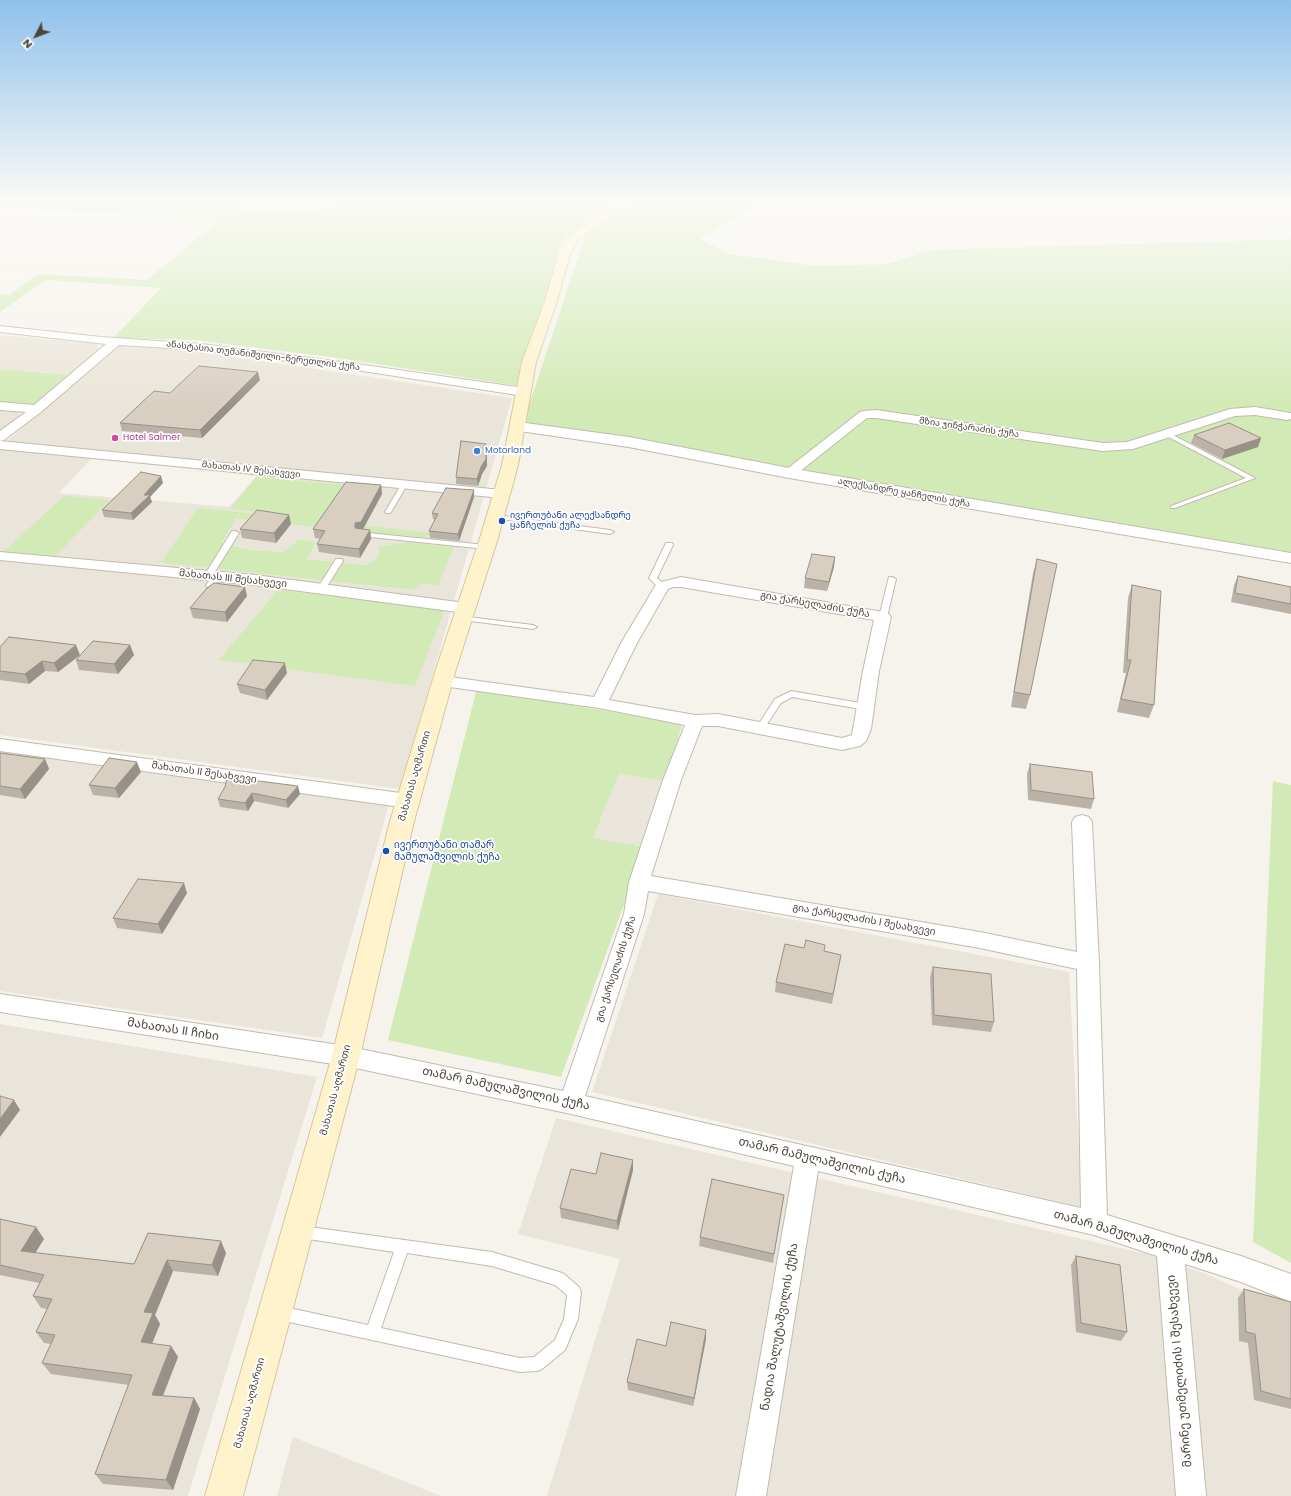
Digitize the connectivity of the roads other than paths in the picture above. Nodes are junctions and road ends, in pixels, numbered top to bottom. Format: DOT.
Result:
graph roads {
  1 [pos="560,270"];
  2 [pos="0,329"];
  3 [pos="116,341"];
  4 [pos="524,392"];
  5 [pos="0,406"];
  6 [pos="37,409"];
  7 [pos="1287,416"];
  8 [pos="518,427"];
  9 [pos="1167,434"];
  10 [pos="0,437"];
  11 [pos="0,445"];
  12 [pos="789,473"];
  13 [pos="404,485"];
  14 [pos="499,506"];
  15 [pos="1173,507"];
  16 [pos="388,512"];
  17 [pos="610,532"];
  18 [pos="235,533"];
  19 [pos="361,534"];
  20 [pos="669,545"];
  21 [pos="486,547"];
  22 [pos="0,556"];
  23 [pos="1291,558"];
  24 [pos="339,561"];
  25 [pos="212,579"];
  26 [pos="892,579"];
  27 [pos="662,586"];
  28 [pos="321,589"];
  29 [pos="464,613"];
  30 [pos="883,617"];
  31 [pos="533,627"];
  32 [pos="442,681"];
  33 [pos="599,703"];
  34 [pos="866,707"];
  35 [pos="695,721"];
  36 [pos="760,728"];
  37 [pos="0,745"];
  38 [pos="408,801"];
  39 [pos="1082,822"];
  40 [pos="639,882"];
  41 [pos="1088,962"];
  42 [pos="0,1003"];
  43 [pos="346,1056"];
  44 [pos="571,1103"];
  45 [pos="808,1158"];
  46 [pos="1094,1223"];
  47 [pos="298,1232"];
  48 [pos="403,1246"];
  49 [pos="1170,1246"];
  50 [pos="1291,1288"];
  51 [pos="275,1312"];
  52 [pos="373,1332"];
  53 [pos="224,1496"];
  54 [pos="751,1496"];
  55 [pos="1191,1496"];
  1 -- 4 [label="main road, მახათას აღმართი"];
  2 -- 3 [label="street, ანასტასია თუმანიშვილი-წერეთლის ქუჩა"];
  3 -- 4 [label="street, ანასტასია თუმანიშვილი-წერეთლის ქუჩა"];
  3 -- 6 [label="street"];
  4 -- 8 [label="main road, მახათას აღმართი"];
  5 -- 6 [label="street"];
  6 -- 10 [label="street"];
  7 -- 9 [label="street, მზია ჯინჭარაძის ქუჩა"];
  8 -- 12 [label="street, ალექსანდრე ყანჩელის ქუჩა"];
  8 -- 14 [label="main road, მახათას აღმართი"];
  9 -- 12 [label="street, მზია ჯინჭარაძის ქუჩა"];
  9 -- 15 [label="lane"];
  11 -- 13 [label="street, მახათას IV შესახვევი"];
  12 -- 23 [label="street, ალექსანდრე ყანჩელის ქუჩა"];
  13 -- 14 [label="street, მახათას IV შესახვევი"];
  13 -- 16 [label="lane"];
  14 -- 17 [label="lane"];
  14 -- 21 [label="main road, მახათას აღმართი"];
  18 -- 25 [label="lane"];
  19 -- 21 [label="lane"];
  20 -- 27 [label="lane"];
  21 -- 29 [label="main road, მახათას აღმართი"];
  22 -- 25 [label="street, მახათას III შესახვევი"];
  24 -- 28 [label="lane"];
  25 -- 28 [label="street, მახათას III შესახვევი"];
  26 -- 30 [label="lane"];
  27 -- 30 [label="street, გია ქარსელაძის ქუჩა"];
  27 -- 33 [label="street"];
  28 -- 29 [label="street, მახათას III შესახვევი"];
  29 -- 31 [label="lane"];
  29 -- 32 [label="main road, მახათას აღმართი"];
  30 -- 34 [label="street, გია ქარსელაძის ქუჩა"];
  32 -- 33 [label="street, გია ქარსელაძის ქუჩა"];
  32 -- 38 [label="main road, მახათას აღმართი"];
  33 -- 35 [label="street, გია ქარსელაძის ქუჩა"];
  34 -- 36 [label="lane"];
  34 -- 36 [label="street, გია ქარსელაძის ქუჩა"];
  35 -- 36 [label="street, გია ქარსელაძის ქუჩა"];
  35 -- 40 [label="street, გია ქარსელაძის ქუჩა"];
  37 -- 38 [label="street, მახათას II შესახვევი"];
  38 -- 43 [label="main road, მახათას აღმართი"];
  39 -- 41 [label="street"];
  40 -- 41 [label="street, გია ქარსელაძის I შესახვევი"];
  40 -- 44 [label="street, გია ქარსელაძის ქუჩა"];
  41 -- 46 [label="street"];
  42 -- 43 [label="street, მახათას II ჩიხი"];
  43 -- 44 [label="street, თამარ მამულაშვილის ქუჩა"];
  43 -- 47 [label="main road, მახათას აღმართი"];
  44 -- 45 [label="street, თამარ მამულაშვილის ქუჩა"];
  45 -- 46 [label="street, თამარ მამულაშვილის ქუჩა"];
  45 -- 54 [label="street, ნადია შალუტაშვილის ქუჩა"];
  46 -- 49 [label="street, თამარ მამულაშვილის ქუჩა"];
  47 -- 48 [label="lane"];
  47 -- 51 [label="main road, მახათას აღმართი"];
  48 -- 52 [label="lane"];
  48 -- 52 [label="lane"];
  49 -- 50 [label="street, თამარ მამულაშვილის ქუჩა"];
  49 -- 55 [label="street, მარინე უთმელიძის I შესახვევი"];
  51 -- 52 [label="lane"];
  51 -- 53 [label="main road, მახათას აღმართი"];
}
